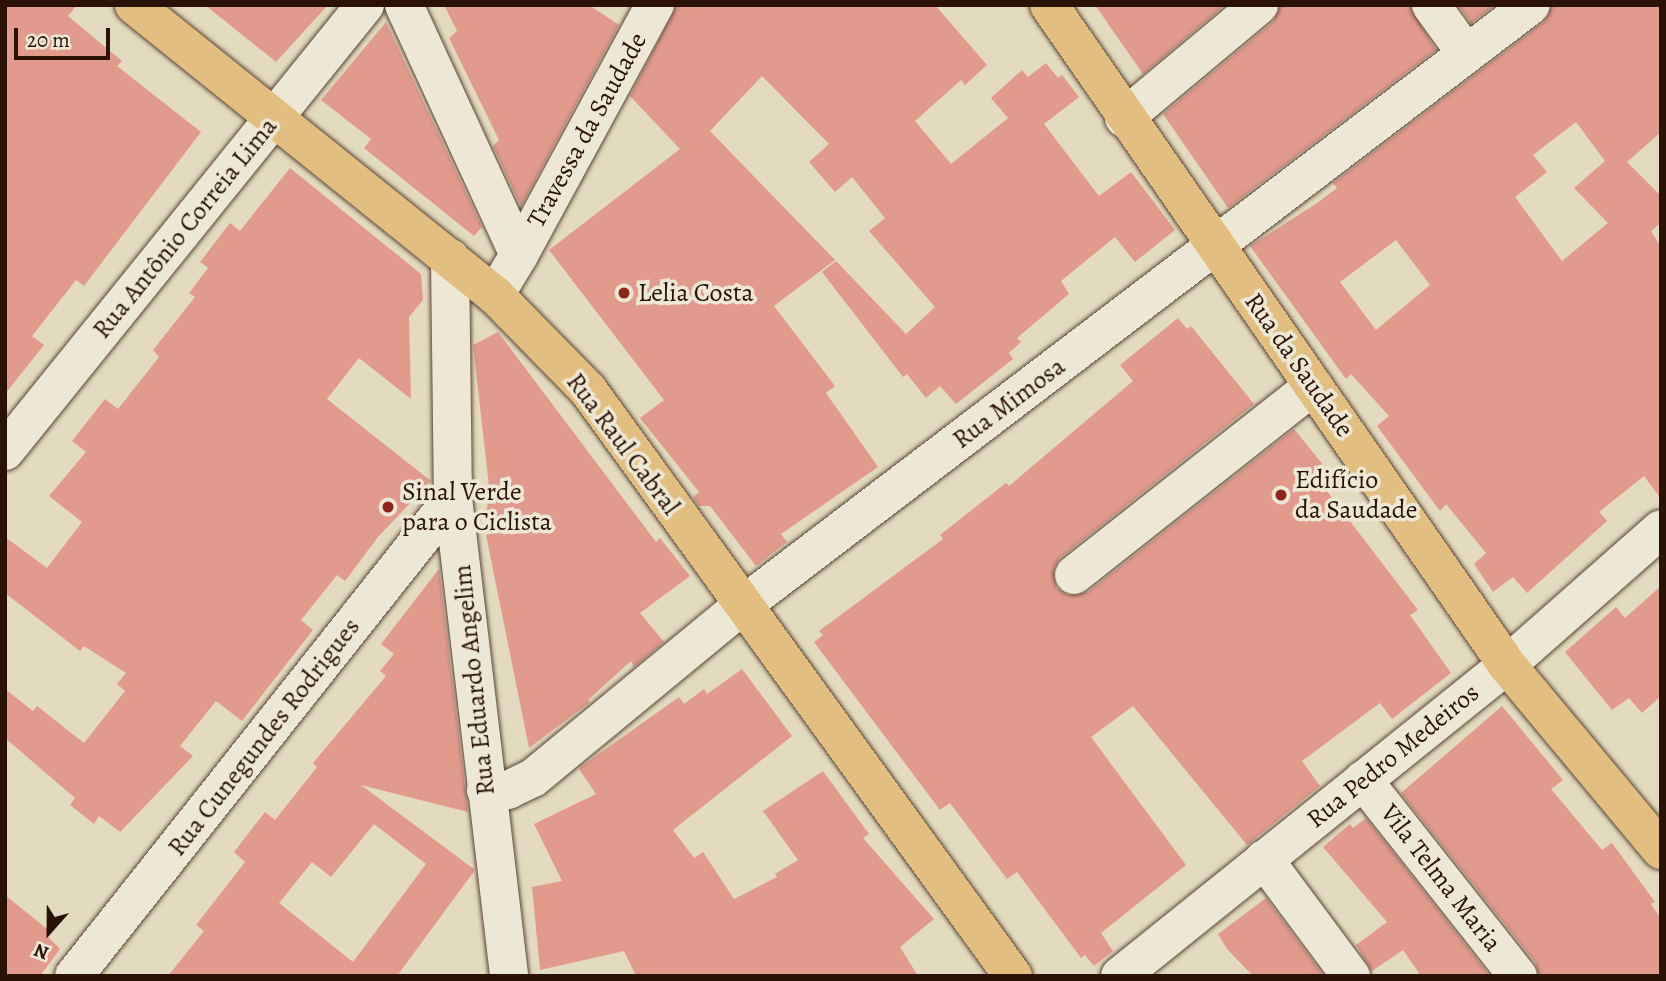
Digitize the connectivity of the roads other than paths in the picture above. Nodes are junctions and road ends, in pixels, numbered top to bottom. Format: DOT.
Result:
graph roads {
  1 [pos="134,5"];
  2 [pos="365,5"];
  3 [pos="404,5"];
  4 [pos="655,5"];
  5 [pos="1049,5"];
  6 [pos="1259,5"];
  7 [pos="1431,5"];
  8 [pos="1531,5"];
  9 [pos="1465,52"];
  10 [pos="275,116"];
  11 [pos="1124,118"];
  12 [pos="1217,245"];
  13 [pos="519,255"];
  14 [pos="450,258"];
  15 [pos="495,295"];
  16 [pos="1313,386"];
  17 [pos="5,452"];
  18 [pos="453,498"];
  19 [pos="1661,529"];
  20 [pos="1074,575"];
  21 [pos="743,605"];
  22 [pos="1507,665"];
  23 [pos="1363,780"];
  24 [pos="486,790"];
  25 [pos="1661,850"];
  26 [pos="1264,859"];
  27 [pos="74,976"];
  28 [pos="509,976"];
  29 [pos="1013,976"];
  30 [pos="1120,976"];
  31 [pos="1351,976"];
  32 [pos="1518,976"];
  1 -- 10 [label="main road, Rua Raul Cabral"];
  2 -- 10 [label="street, Rua Antônio Correia Lima"];
  3 -- 13 [label="street"];
  4 -- 13 [label="street, Travessa da Saudade"];
  5 -- 11 [label="main road, Rua da Saudade"];
  6 -- 11 [label="street"];
  7 -- 9 [label="street"];
  8 -- 9 [label="street, Rua Mimosa"];
  9 -- 12 [label="street, Rua Mimosa"];
  10 -- 14 [label="main road, Rua Raul Cabral"];
  10 -- 17 [label="street, Rua Antônio Correia Lima"];
  11 -- 12 [label="main road, Rua da Saudade"];
  12 -- 16 [label="main road, Rua da Saudade"];
  12 -- 21 [label="street, Rua Mimosa"];
  13 -- 15 [label="street"];
  14 -- 15 [label="main road, Rua Raul Cabral"];
  14 -- 18 [label="street, Rua Eduardo Angelim"];
  15 -- 21 [label="main road, Rua Raul Cabral"];
  16 -- 20 [label="street"];
  16 -- 22 [label="main road, Rua da Saudade"];
  18 -- 24 [label="street, Rua Eduardo Angelim"];
  18 -- 27 [label="street, Rua Cunegundes Rodrigues"];
  19 -- 22 [label="street, Rua Pedro Medeiros"];
  21 -- 24 [label="street, Rua Mimosa"];
  21 -- 29 [label="main road, Rua Raul Cabral"];
  22 -- 23 [label="street, Rua Pedro Medeiros"];
  22 -- 25 [label="main road, Rua da Saudade"];
  23 -- 26 [label="street, Rua Pedro Medeiros"];
  23 -- 32 [label="street, Vila Telma Maria"];
  24 -- 28 [label="street, Rua Eduardo Angelim"];
  26 -- 30 [label="street, Rua Pedro Medeiros"];
  26 -- 31 [label="street"];
}
